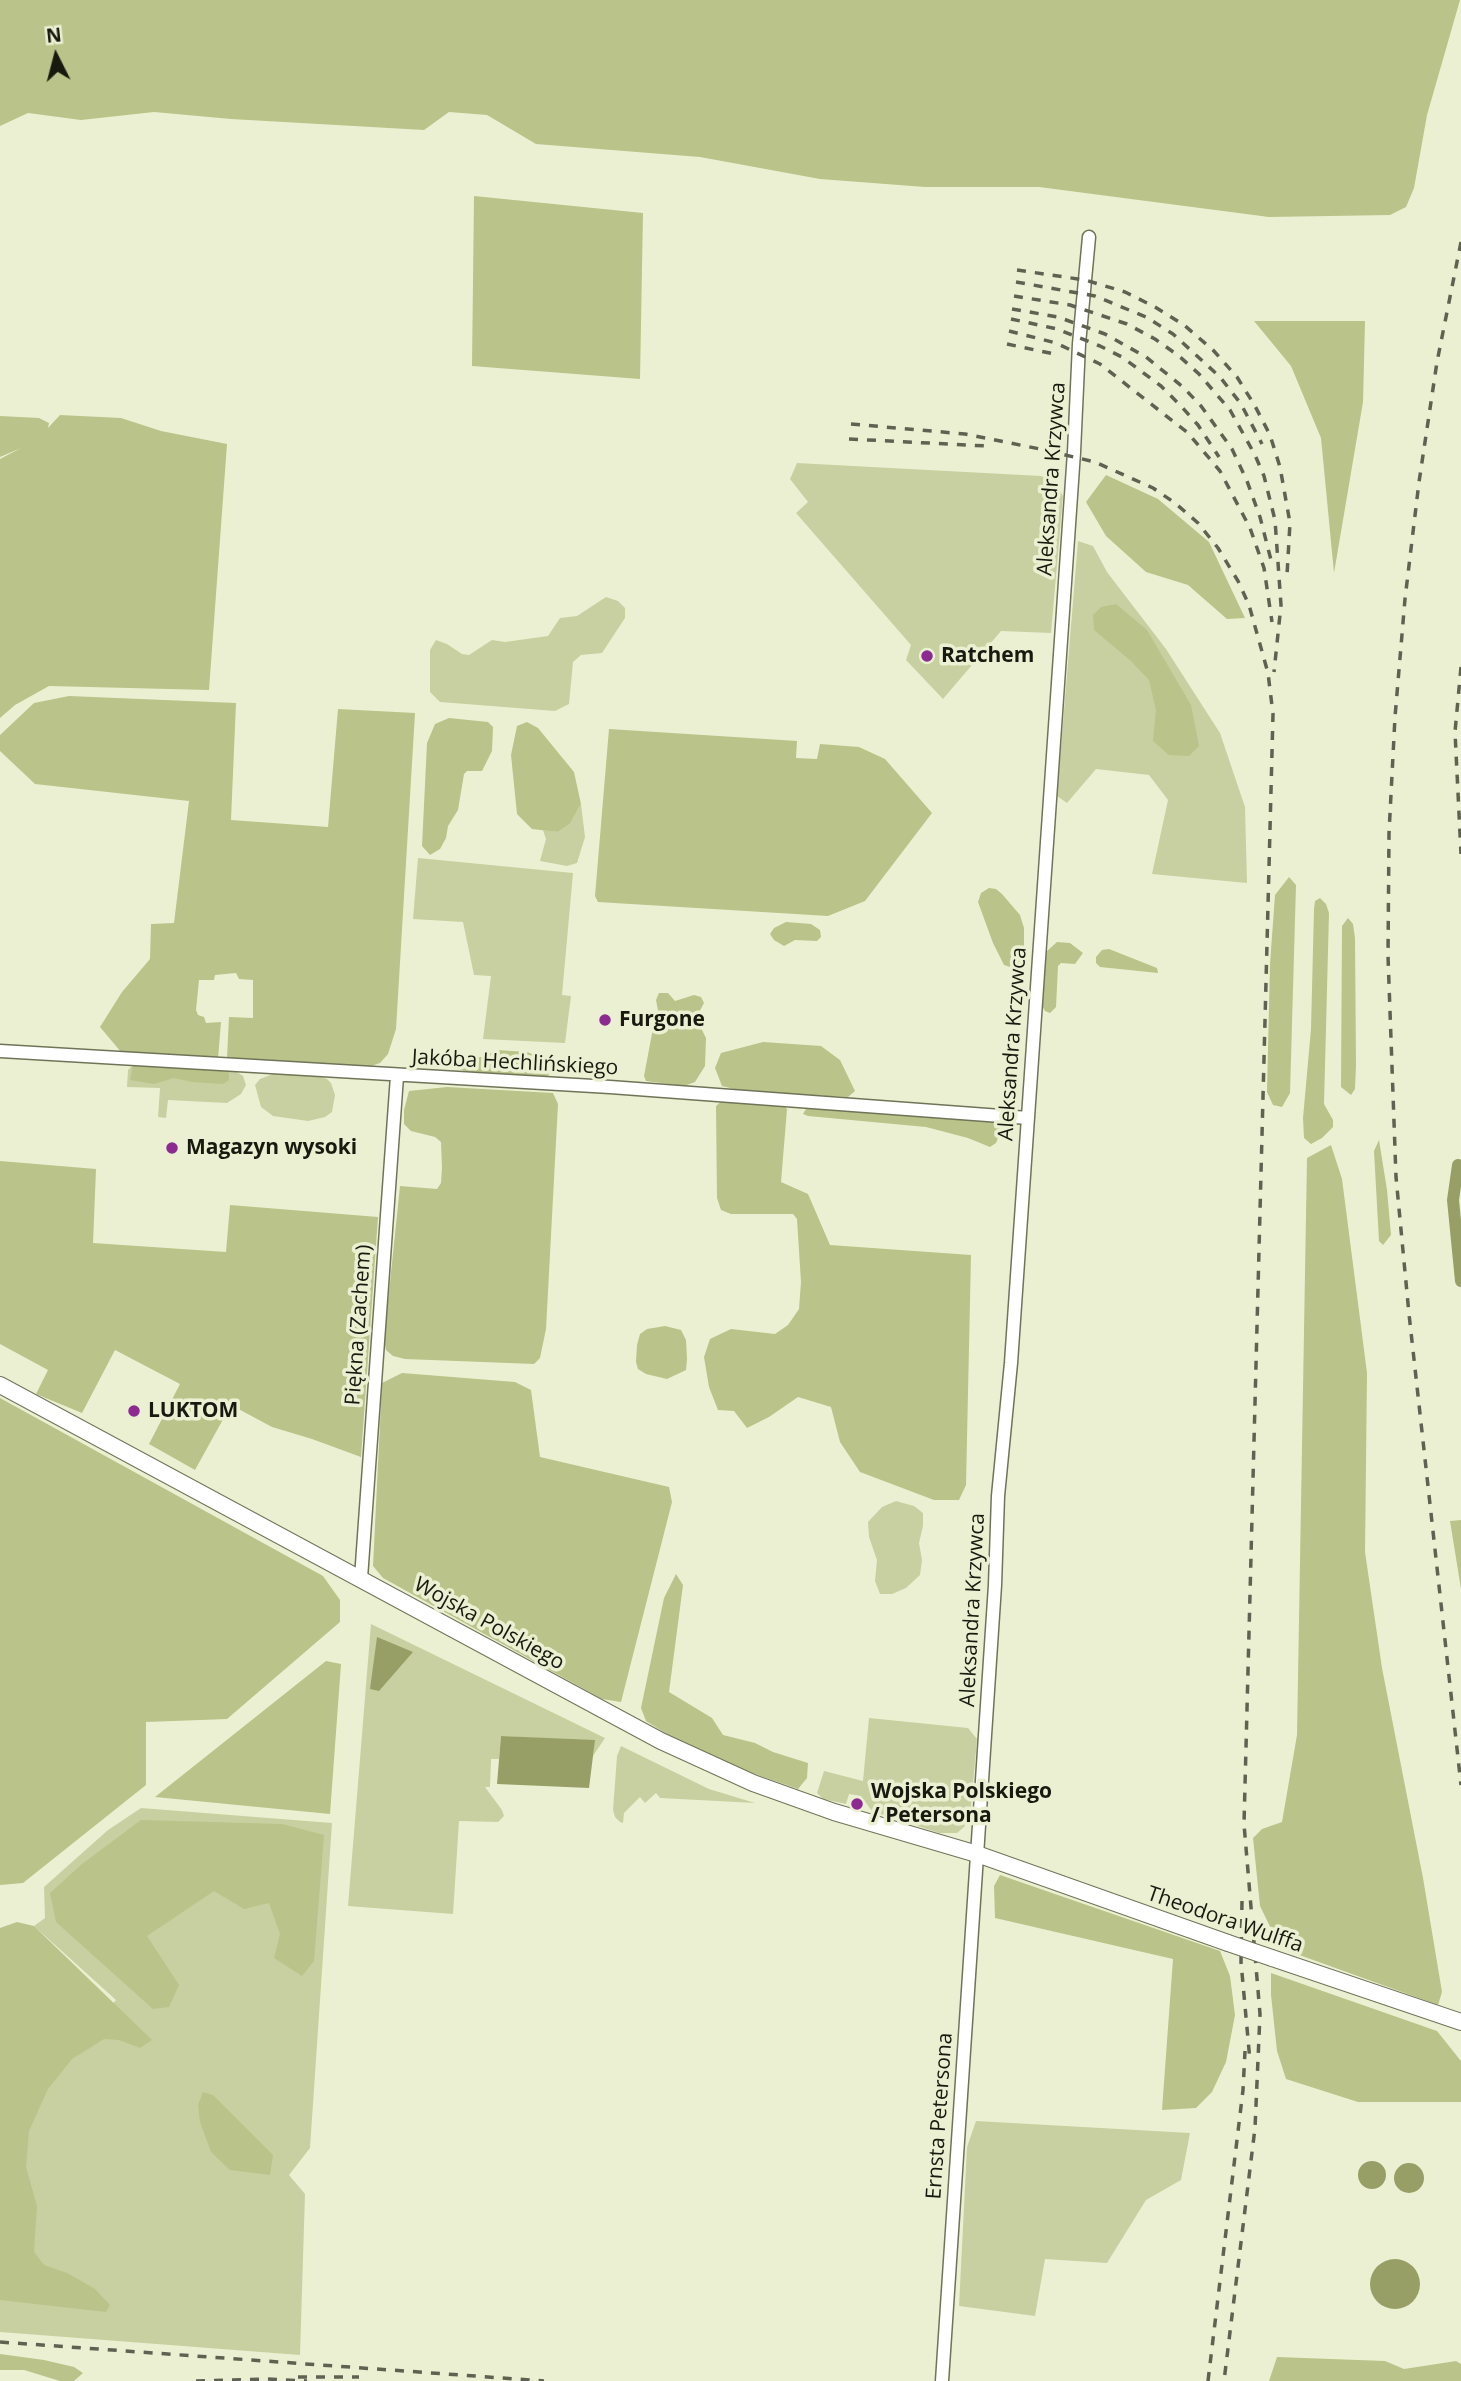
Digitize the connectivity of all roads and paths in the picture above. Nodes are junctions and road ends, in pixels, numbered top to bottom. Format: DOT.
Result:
graph roads {
  1 [pos="1089,237"];
  2 [pos="0,1051"];
  3 [pos="397,1076"];
  4 [pos="1028,1118"];
  5 [pos="0,1385"];
  6 [pos="360,1578"];
  7 [pos="977,1854"];
  8 [pos="1458,2021"];
  9 [pos="942,2381"];
  1 -- 4 [label="street, Aleksandra Krzywca"];
  2 -- 3 [label="street, Jakóba Hechlińskiego"];
  3 -- 4 [label="street, Jakóba Hechlińskiego"];
  3 -- 6 [label="street, Piękna (Zachem)"];
  4 -- 7 [label="street, Aleksandra Krzywca"];
  5 -- 6 [label="street, Wojska Polskiego"];
  6 -- 7 [label="street, Wojska Polskiego"];
  7 -- 8 [label="street, Theodora Wulffa, bridge"];
  7 -- 9 [label="street, Ernsta Petersona"];
}
